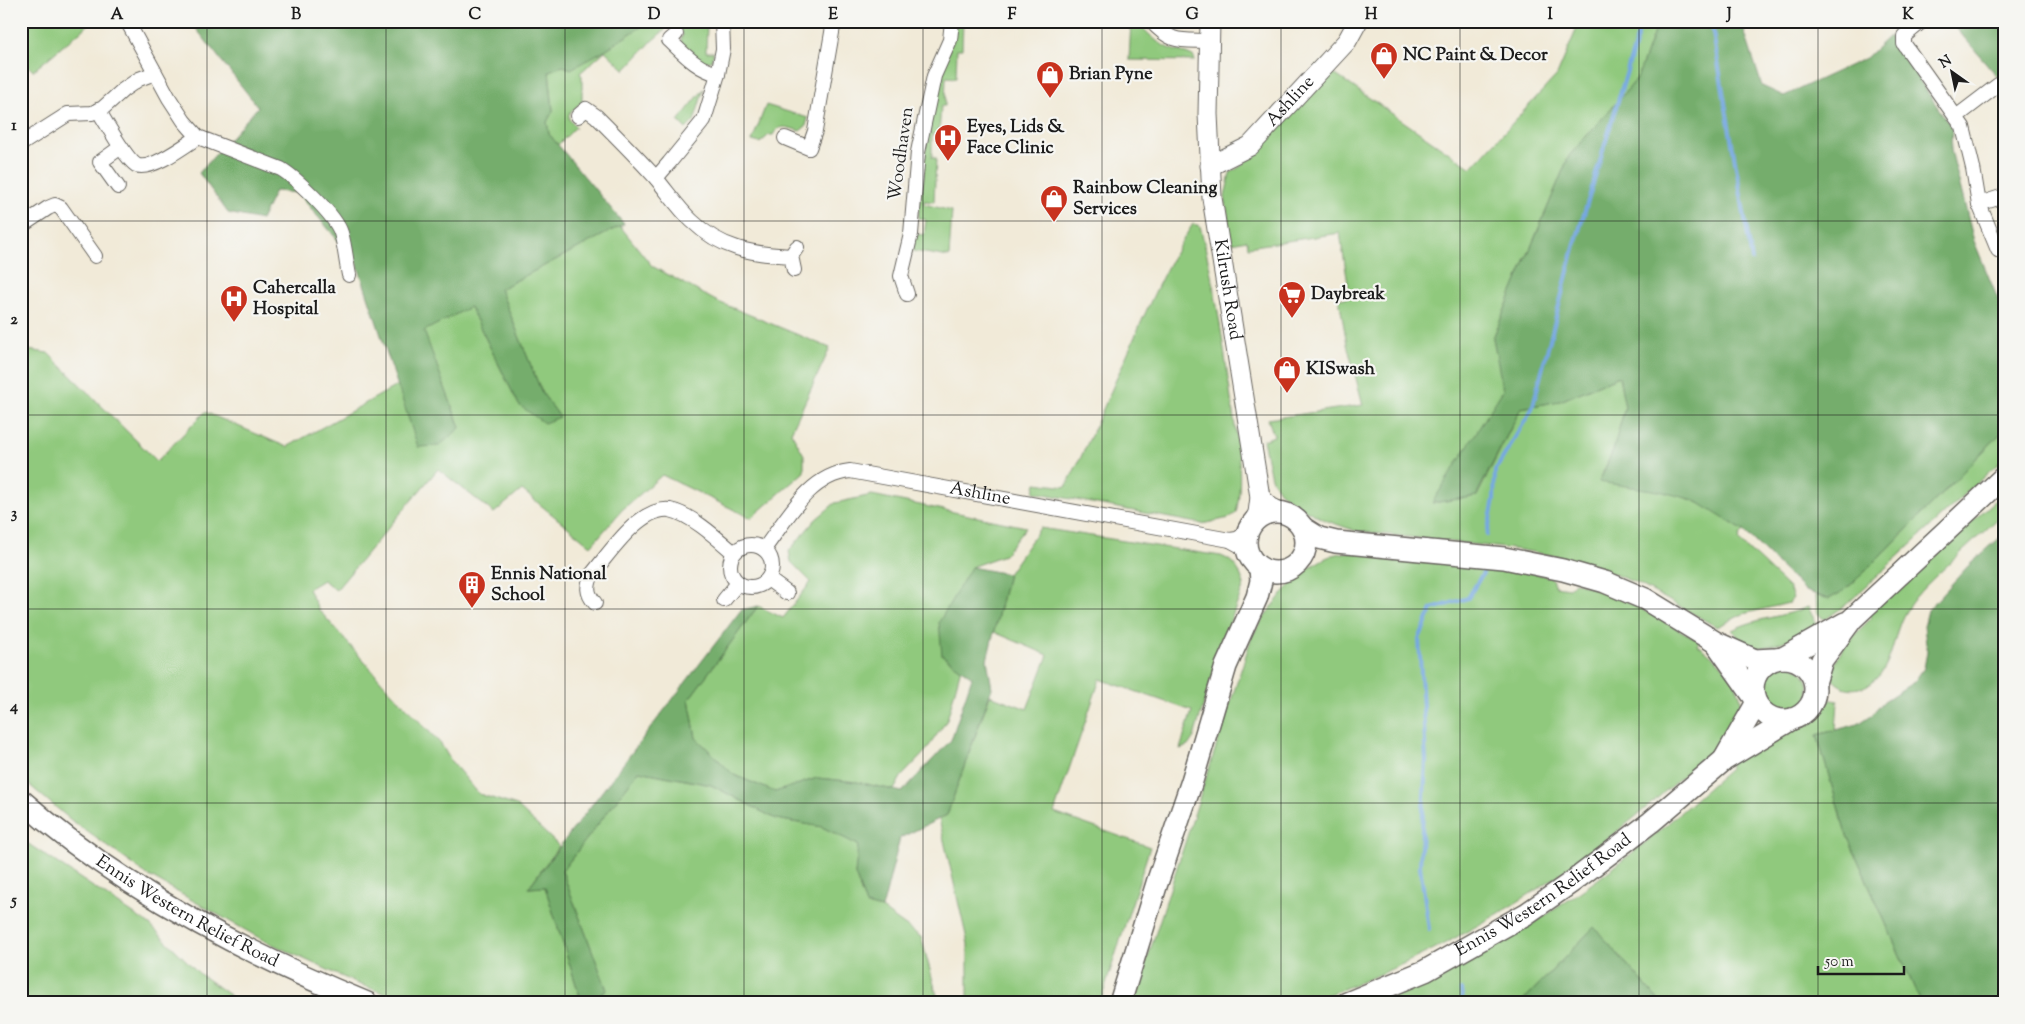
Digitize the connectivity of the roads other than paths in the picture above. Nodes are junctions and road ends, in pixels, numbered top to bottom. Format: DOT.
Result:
graph roads {
  1 [pos="127,21"];
  2 [pos="722,21"];
  3 [pos="834,21"];
  4 [pos="952,21"];
  5 [pos="1151,21"];
  6 [pos="1210,21"];
  7 [pos="1358,21"];
  8 [pos="1922,21"];
  9 [pos="676,34"];
  10 [pos="1209,41"];
  11 [pos="155,73"];
  12 [pos="718,74"];
  13 [pos="1998,85"];
  14 [pos="98,110"];
  15 [pos="578,116"];
  16 [pos="1956,117"];
  17 [pos="198,137"];
  18 [pos="785,138"];
  19 [pos="21,144"];
  20 [pos="121,147"];
  21 [pos="1210,166"];
  22 [pos="656,178"];
  23 [pos="118,187"];
  24 [pos="2004,196"];
  25 [pos="1978,204"];
  26 [pos="21,226"];
  27 [pos="2004,254"];
  28 [pos="95,256"];
  29 [pos="794,270"];
  30 [pos="349,275"];
  31 [pos="907,294"];
  32 [pos="2004,477"];
  33 [pos="1260,497"];
  34 [pos="1280,512"];
  35 [pos="1303,528"];
  36 [pos="1336,542"];
  37 [pos="1248,543"];
  38 [pos="764,549"];
  39 [pos="734,553"];
  40 [pos="1294,566"];
  41 [pos="768,579"];
  42 [pos="738,582"];
  43 [pos="787,593"];
  44 [pos="724,600"];
  45 [pos="595,603"];
  46 [pos="1250,613"];
  47 [pos="1852,619"];
  48 [pos="1715,642"];
  49 [pos="1778,658"];
  50 [pos="1815,683"];
  51 [pos="1754,699"];
  52 [pos="1792,719"];
  53 [pos="1724,760"];
  54 [pos="21,800"];
  55 [pos="367,1003"];
  56 [pos="1120,1003"];
  57 [pos="1347,1003"];
  1 -- 11 [label="street"];
  2 -- 12 [label="street"];
  3 -- 18 [label="street"];
  4 -- 31 [label="street, Woodhaven"];
  5 -- 10 [label="street"];
  6 -- 10 [label="main road, Kilrush Road"];
  7 -- 21 [label="main road, Ashline"];
  8 -- 16 [label="street"];
  9 -- 12 [label="street"];
  10 -- 21 [label="main road, Kilrush Road"];
  11 -- 14 [label="street"];
  11 -- 17 [label="street"];
  12 -- 22 [label="street"];
  13 -- 16 [label="street"];
  14 -- 19 [label="street"];
  14 -- 20 [label="street"];
  15 -- 22 [label="street"];
  16 -- 25 [label="street"];
  17 -- 20 [label="street"];
  17 -- 30 [label="street"];
  20 -- 23 [label="street"];
  21 -- 33 [label="main road, Kilrush Road"];
  22 -- 29 [label="street"];
  24 -- 25 [label="street"];
  25 -- 27 [label="street"];
  26 -- 28 [label="street"];
  32 -- 47 [label="main road"];
  33 -- 34 [label="main road"];
  33 -- 37 [label="main road, Kilrush Road"];
  34 -- 35 [label="main road"];
  34 -- 37 [label="main road"];
  35 -- 36 [label="main road"];
  35 -- 40 [label="main road"];
  36 -- 40 [label="main road"];
  36 -- 48 [label="main road"];
  37 -- 38 [label="street, Ashline"];
  37 -- 40 [label="main road"];
  37 -- 46 [label="main road"];
  38 -- 39 [label="street"];
  38 -- 41 [label="street"];
  39 -- 42 [label="street"];
  39 -- 45 [label="street"];
  40 -- 46 [label="main road"];
  41 -- 42 [label="street"];
  41 -- 43 [label="street"];
  42 -- 44 [label="street"];
  46 -- 56 [label="main road"];
  47 -- 49 [label="main road"];
  47 -- 50 [label="main road"];
  48 -- 49 [label="main road"];
  48 -- 51 [label="main road"];
  49 -- 50 [label="main road"];
  49 -- 51 [label="main road"];
  50 -- 52 [label="main road"];
  51 -- 52 [label="main road"];
  51 -- 53 [label="main road, Ennis Western Relief Road"];
  52 -- 53 [label="main road, Ennis Western Relief Road"];
  53 -- 57 [label="main road, Ennis Western Relief Road"];
  54 -- 55 [label="main road, Ennis Western Relief Road"];
}
